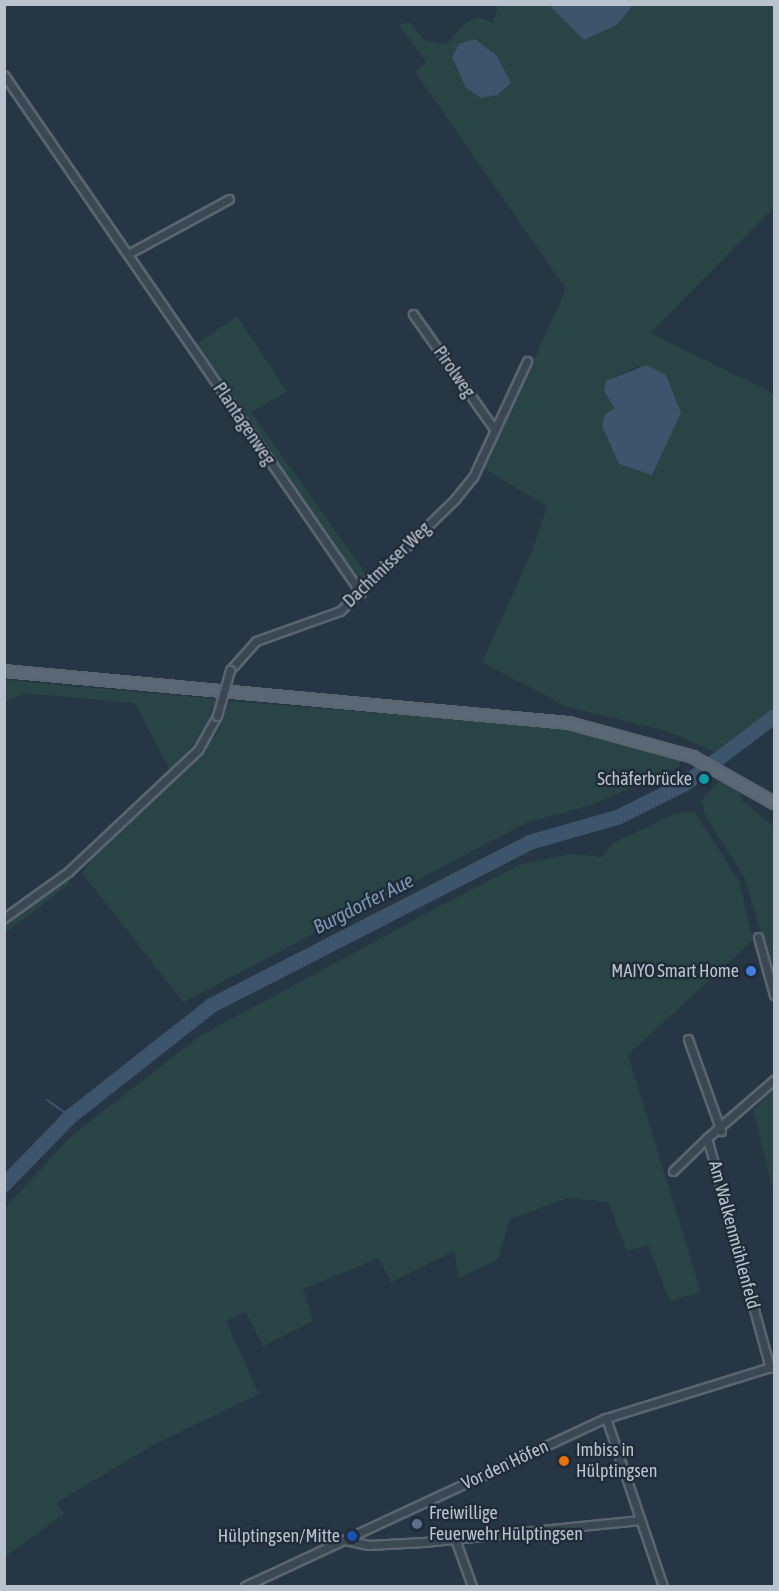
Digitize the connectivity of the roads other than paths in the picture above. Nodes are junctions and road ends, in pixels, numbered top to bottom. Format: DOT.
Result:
graph roads {
  1 [pos="4,75"];
  2 [pos="229,199"];
  3 [pos="128,254"];
  4 [pos="413,314"];
  5 [pos="527,361"];
  6 [pos="494,429"];
  7 [pos="361,593"];
  8 [pos="4,671"];
  9 [pos="774,803"];
  10 [pos="4,918"];
  11 [pos="758,937"];
  12 [pos="774,995"];
  13 [pos="688,1039"];
  14 [pos="774,1080"];
  15 [pos="721,1131"];
  16 [pos="707,1138"];
  17 [pos="673,1171"];
  18 [pos="772,1367"];
  19 [pos="606,1418"];
  20 [pos="640,1520"];
  21 [pos="455,1539"];
  22 [pos="345,1540"];
  23 [pos="245,1587"];
  24 [pos="472,1587"];
  25 [pos="663,1587"];
  1 -- 3 [label="street, Plantagenweg"];
  2 -- 3 [label="street"];
  3 -- 7 [label="street, Plantagenweg"];
  4 -- 6 [label="street, Pirolweg"];
  5 -- 6 [label="street, Dachtmisser Weg"];
  6 -- 7 [label="street, Dachtmisser Weg"];
  7 -- 10 [label="street, Dachtmisser Weg, bridge"];
  8 -- 9 [label="main road"];
  11 -- 12 [label="street"];
  13 -- 15 [label="street"];
  14 -- 15 [label="street, Am Walkenmühlenfeld"];
  15 -- 16 [label="street, Am Walkenmühlenfeld"];
  16 -- 17 [label="street, Am Walkenmühlenfeld"];
  16 -- 18 [label="street, Am Walkenmühlenfeld"];
  18 -- 19 [label="street, Vor den Höfen"];
  19 -- 20 [label="street"];
  19 -- 22 [label="street, Vor den Höfen"];
  20 -- 21 [label="street"];
  20 -- 25 [label="street"];
  21 -- 22 [label="street"];
  21 -- 24 [label="street"];
  22 -- 23 [label="street, Vor den Höfen"];
}
